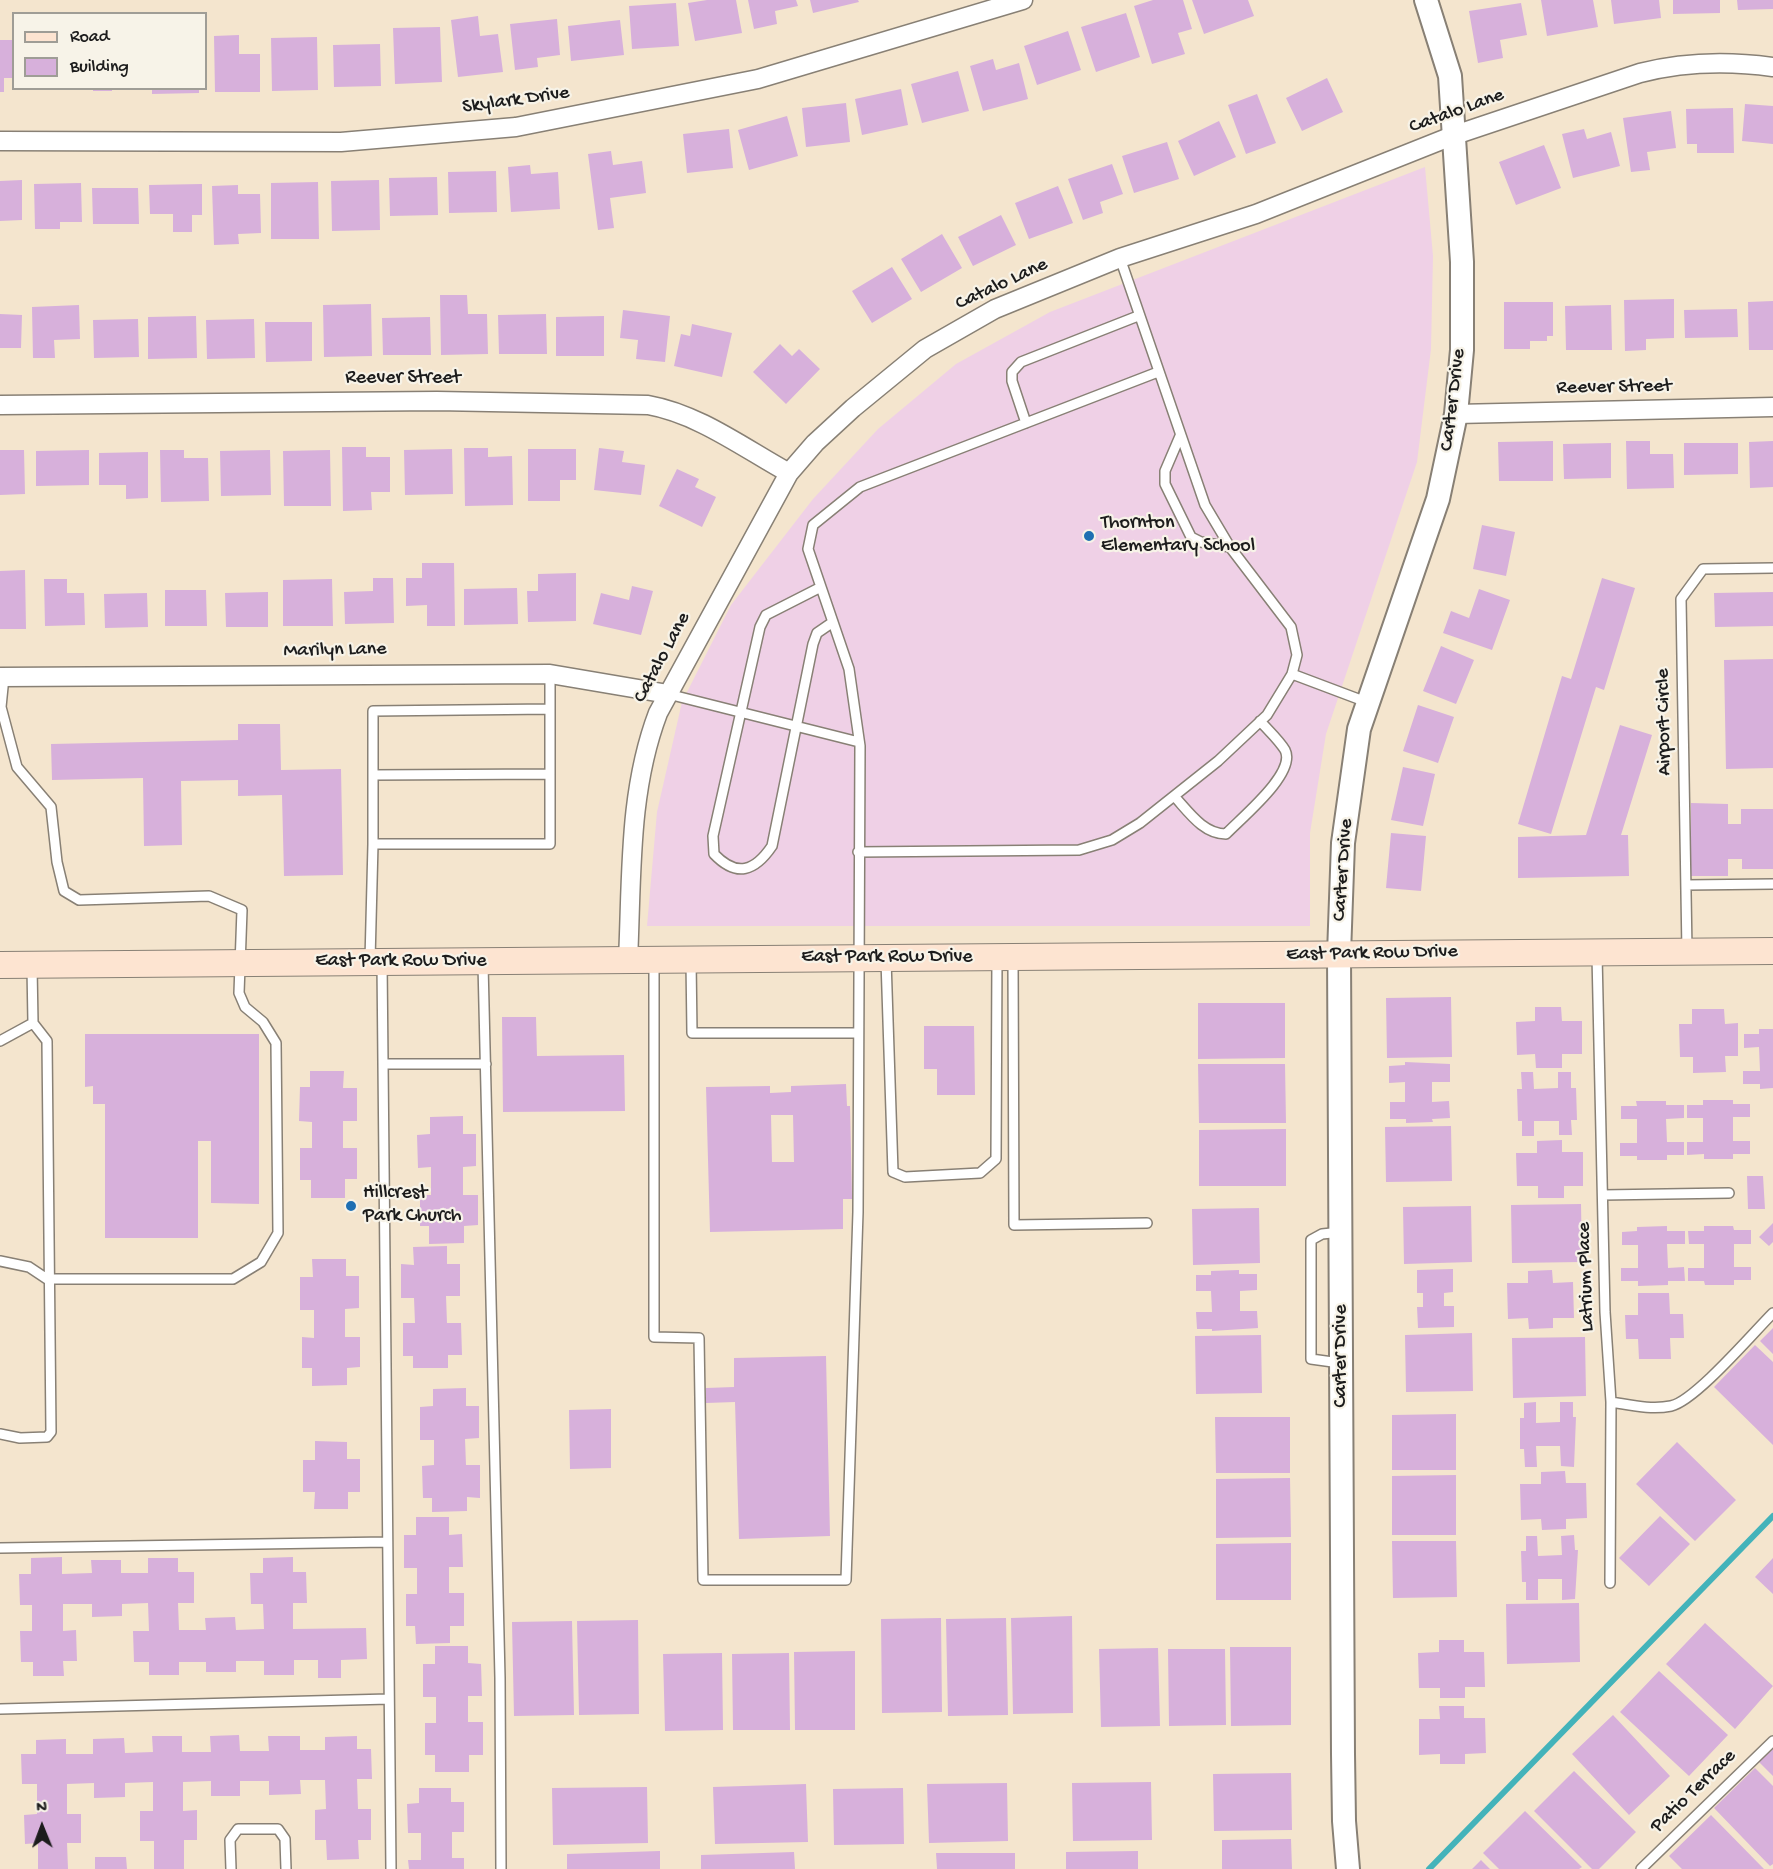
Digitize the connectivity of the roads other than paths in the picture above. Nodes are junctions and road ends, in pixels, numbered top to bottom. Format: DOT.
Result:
graph roads {
  1 [pos="1023,0"];
  2 [pos="1426,0"];
  3 [pos="1773,67"];
  4 [pos="1452,136"];
  5 [pos="0,141"];
  6 [pos="1120,258"];
  7 [pos="1138,316"];
  8 [pos="1158,372"];
  9 [pos="0,405"];
  10 [pos="1773,407"];
  11 [pos="1456,414"];
  12 [pos="1026,423"];
  13 [pos="1180,436"];
  14 [pos="789,473"];
  15 [pos="1230,547"];
  16 [pos="1773,568"];
  17 [pos="821,587"];
  18 [pos="833,622"];
  19 [pos="550,674"];
  20 [pos="1292,674"];
  21 [pos="2,677"];
  22 [pos="668,694"];
  23 [pos="1369,703"];
  24 [pos="550,709"];
  25 [pos="742,714"];
  26 [pos="1260,721"];
  27 [pos="798,728"];
  28 [pos="860,742"];
  29 [pos="550,774"];
  30 [pos="373,776"];
  31 [pos="1174,796"];
  32 [pos="374,844"];
  33 [pos="858,852"];
  34 [pos="1773,884"];
  35 [pos="1686,885"];
  36 [pos="1773,951"];
  37 [pos="1597,952"];
  38 [pos="1688,952"];
  39 [pos="1339,954"];
  40 [pos="1005,957"];
  41 [pos="857,958"];
  42 [pos="886,958"];
  43 [pos="691,959"];
  44 [pos="628,960"];
  45 [pos="654,960"];
  46 [pos="483,961"];
  47 [pos="376,962"];
  48 [pos="239,963"];
  49 [pos="0,965"];
  50 [pos="32,965"];
  51 [pos="33,1023"];
  52 [pos="857,1033"];
  53 [pos="0,1041"];
  54 [pos="383,1064"];
  55 [pos="486,1064"];
  56 [pos="1729,1193"];
  57 [pos="1603,1195"];
  58 [pos="1147,1224"];
  59 [pos="1341,1232"];
  60 [pos="0,1261"];
  61 [pos="47,1279"];
  62 [pos="1773,1313"];
  63 [pos="1343,1364"];
  64 [pos="1611,1402"];
  65 [pos="0,1434"];
  66 [pos="387,1542"];
  67 [pos="0,1548"];
  68 [pos="1610,1583"];
  69 [pos="389,1699"];
  70 [pos="0,1709"];
  71 [pos="1773,1741"];
  72 [pos="231,1869"];
  73 [pos="286,1869"];
  74 [pos="390,1869"];
  75 [pos="501,1869"];
  76 [pos="1348,1869"];
  77 [pos="1641,1869"];
  1 -- 5 [label="street, Skylark Drive"];
  2 -- 4 [label="street, Carter Drive"];
  3 -- 4 [label="street, Catalo Lane"];
  4 -- 6 [label="street, Catalo Lane"];
  4 -- 11 [label="street, Carter Drive"];
  6 -- 7 [label="lane"];
  6 -- 14 [label="street, Catalo Lane"];
  7 -- 8 [label="lane"];
  7 -- 12 [label="lane"];
  8 -- 12 [label="lane"];
  8 -- 13 [label="lane"];
  9 -- 14 [label="street, Reever Street"];
  10 -- 11 [label="street, Reever Street"];
  11 -- 23 [label="street, Carter Drive"];
  12 -- 17 [label="lane"];
  13 -- 15 [label="lane"];
  13 -- 15 [label="lane"];
  14 -- 22 [label="street, Catalo Lane"];
  15 -- 20 [label="lane"];
  16 -- 35 [label="lane, Airport Circle"];
  17 -- 18 [label="lane"];
  17 -- 25 [label="lane"];
  18 -- 27 [label="lane"];
  18 -- 28 [label="lane"];
  19 -- 21 [label="street, Marilyn Lane"];
  19 -- 22 [label="street, Marilyn Lane"];
  19 -- 24 [label="lane"];
  20 -- 23 [label="lane"];
  20 -- 26 [label="lane"];
  21 -- 48 [label="lane"];
  22 -- 25 [label="lane"];
  22 -- 44 [label="street, Catalo Lane"];
  23 -- 39 [label="street, Carter Drive"];
  24 -- 29 [label="lane"];
  24 -- 30 [label="lane"];
  25 -- 27 [label="lane"];
  25 -- 27 [label="lane"];
  26 -- 31 [label="lane"];
  26 -- 31 [label="lane"];
  27 -- 28 [label="lane"];
  28 -- 33 [label="lane"];
  29 -- 30 [label="lane"];
  29 -- 32 [label="lane"];
  30 -- 32 [label="lane"];
  31 -- 33 [label="lane"];
  32 -- 47 [label="lane"];
  33 -- 41 [label="lane"];
  34 -- 35 [label="lane"];
  35 -- 38 [label="lane, Airport Circle"];
  36 -- 38 [label="main road, East Park Row Drive"];
  37 -- 38 [label="main road, East Park Row Drive"];
  37 -- 39 [label="main road, East Park Row Drive"];
  37 -- 57 [label="lane, Latrium Place"];
  39 -- 40 [label="main road, East Park Row Drive"];
  39 -- 59 [label="street, Carter Drive"];
  40 -- 42 [label="main road, East Park Row Drive"];
  40 -- 42 [label="lane"];
  40 -- 58 [label="lane"];
  41 -- 42 [label="main road, East Park Row Drive"];
  41 -- 43 [label="main road, East Park Row Drive"];
  41 -- 52 [label="lane"];
  43 -- 45 [label="main road, East Park Row Drive"];
  43 -- 52 [label="lane"];
  44 -- 45 [label="main road, East Park Row Drive"];
  44 -- 46 [label="main road, East Park Row Drive"];
  45 -- 52 [label="lane"];
  46 -- 47 [label="main road, East Park Row Drive"];
  46 -- 55 [label="lane"];
  47 -- 48 [label="main road, East Park Row Drive"];
  47 -- 54 [label="lane"];
  48 -- 50 [label="main road, East Park Row Drive"];
  48 -- 61 [label="lane"];
  49 -- 50 [label="main road, East Park Row Drive"];
  50 -- 51 [label="lane"];
  51 -- 53 [label="lane"];
  51 -- 61 [label="lane"];
  54 -- 55 [label="lane"];
  54 -- 66 [label="lane"];
  55 -- 75 [label="lane"];
  56 -- 57 [label="lane"];
  57 -- 64 [label="lane, Latrium Place"];
  59 -- 63 [label="street, Carter Drive"];
  59 -- 63 [label="lane"];
  60 -- 61 [label="lane"];
  61 -- 65 [label="lane"];
  62 -- 64 [label="lane"];
  63 -- 76 [label="street, Carter Drive"];
  64 -- 68 [label="lane, Latrium Place"];
  66 -- 67 [label="lane"];
  66 -- 69 [label="lane"];
  69 -- 70 [label="lane"];
  69 -- 74 [label="lane"];
  71 -- 77 [label="lane, Patio Terrace"];
  72 -- 73 [label="lane"];
}
